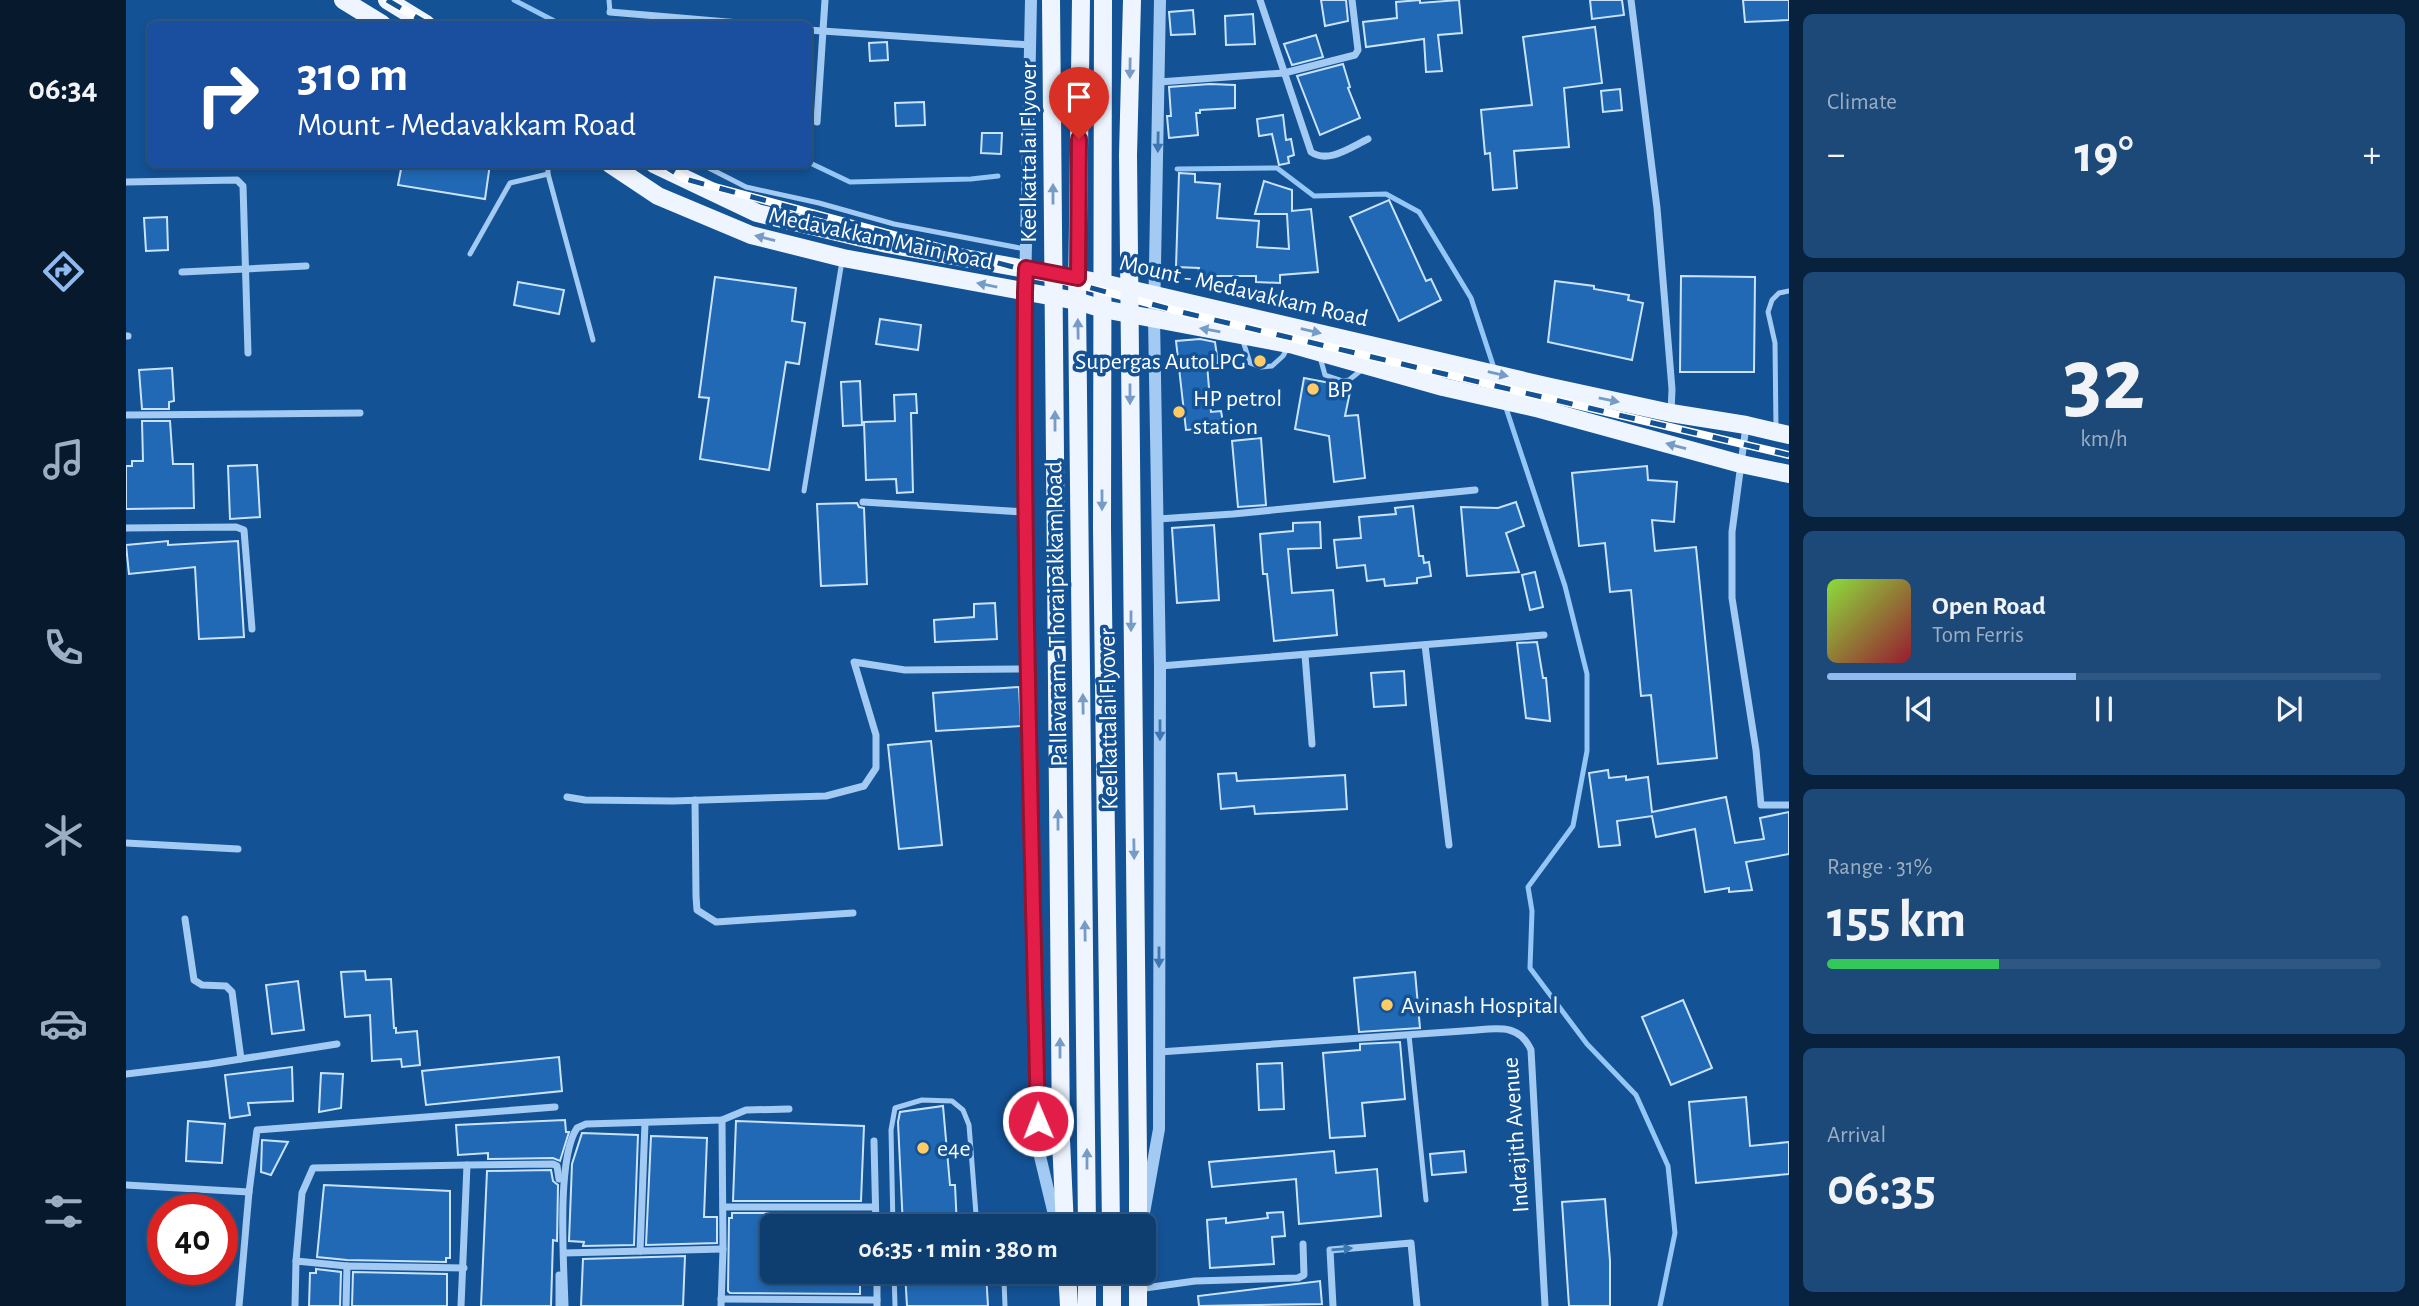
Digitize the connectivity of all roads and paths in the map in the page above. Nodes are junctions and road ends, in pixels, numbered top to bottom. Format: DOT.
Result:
graph roads {
  1 [pos="343,0"];
  2 [pos="387,0"];
  3 [pos="609,0"];
  4 [pos="824,0"];
  5 [pos="1031,0"];
  6 [pos="1051,0"];
  7 [pos="1081,0"];
  8 [pos="1103,0"];
  9 [pos="1132,0"];
  10 [pos="1160,0"];
  11 [pos="1260,0"];
  12 [pos="1352,0"];
  13 [pos="1631,0"];
  14 [pos="610,12"];
  15 [pos="378,21"];
  16 [pos="421,21"];
  17 [pos="716,21"];
  18 [pos="812,30"];
  19 [pos="821,31"];
  20 [pos="1030,45"];
  21 [pos="1284,73"];
  22 [pos="1159,82"];
  23 [pos="817,122"];
  24 [pos="1368,139"];
  25 [pos="548,168"];
  26 [pos="616,168"];
  27 [pos="662,168"];
  28 [pos="709,168"];
  29 [pos="548,174"];
  30 [pos="126,182"];
  31 [pos="1027,249"];
  32 [pos="470,254"];
  33 [pos="843,258"];
  34 [pos="306,266"];
  35 [pos="245,268"];
  36 [pos="1026,268"];
  37 [pos="182,272"];
  38 [pos="1078,278"];
  39 [pos="1103,283"];
  40 [pos="1789,291"];
  41 [pos="1025,292"];
  42 [pos="1155,295"];
  43 [pos="1077,301"];
  44 [pos="1103,309"];
  45 [pos="1154,318"];
  46 [pos="1242,335"];
  47 [pos="593,340"];
  48 [pos="1289,344"];
  49 [pos="248,354"];
  50 [pos="360,413"];
  51 [pos="1671,414"];
  52 [pos="126,415"];
  53 [pos="1746,425"];
  54 [pos="1783,434"];
  55 [pos="1741,464"];
  56 [pos="1789,474"];
  57 [pos="1475,490"];
  58 [pos="804,491"];
  59 [pos="863,502"];
  60 [pos="1024,512"];
  61 [pos="1158,519"];
  62 [pos="126,528"];
  63 [pos="251,629"];
  64 [pos="1544,635"];
  65 [pos="1424,645"];
  66 [pos="1304,655"];
  67 [pos="1160,666"];
  68 [pos="1029,669"];
  69 [pos="1312,744"];
  70 [pos="567,797"];
  71 [pos="695,800"];
  72 [pos="1789,805"];
  73 [pos="126,843"];
  74 [pos="1449,845"];
  75 [pos="238,849"];
  76 [pos="853,914"];
  77 [pos="185,919"];
  78 [pos="1409,1035"];
  79 [pos="337,1044"];
  80 [pos="1159,1052"];
  81 [pos="241,1059"];
  82 [pos="126,1074"];
  83 [pos="555,1107"];
  84 [pos="789,1109"];
  85 [pos="722,1120"];
  86 [pos="645,1123"];
  87 [pos="874,1141"];
  88 [pos="467,1165"];
  89 [pos="126,1185"];
  90 [pos="249,1192"];
  91 [pos="1426,1200"];
  92 [pos="723,1207"];
  93 [pos="875,1207"];
  94 [pos="875,1214"];
  95 [pos="893,1214"];
  96 [pos="976,1214"];
  97 [pos="1054,1214"];
  98 [pos="1064,1214"];
  99 [pos="1087,1214"];
  100 [pos="1111,1214"];
  101 [pos="1140,1214"];
  102 [pos="1143,1214"];
  103 [pos="1303,1244"];
  104 [pos="723,1249"];
  105 [pos="639,1251"];
  106 [pos="564,1252"];
  107 [pos="296,1261"];
  108 [pos="346,1266"];
  109 [pos="464,1268"];
  110 [pos="877,1284"];
  111 [pos="894,1284"];
  112 [pos="1004,1284"];
  113 [pos="1068,1284"];
  114 [pos="1087,1284"];
  115 [pos="1112,1284"];
  116 [pos="1138,1289"];
  117 [pos="721,1302"];
  118 [pos="877,1303"];
  119 [pos="239,1306"];
  120 [pos="295,1306"];
  121 [pos="346,1306"];
  122 [pos="461,1306"];
  123 [pos="562,1306"];
  124 [pos="895,1306"];
  125 [pos="1005,1306"];
  126 [pos="1069,1306"];
  127 [pos="1087,1306"];
  128 [pos="1112,1306"];
  129 [pos="1333,1306"];
  130 [pos="1417,1306"];
  131 [pos="1545,1306"];
  1 -- 15 [label="main road"];
  2 -- 16 [label="main road"];
  3 -- 14 [label="lane"];
  4 -- 19 [label="street"];
  5 -- 20 [label="street"];
  98 -- 6 [label="main road, Keelkattalai Flyover, one-way, bridge"];
  7 -- 38 [label="main road, Pallavaram - Thoraipakkam Road"];
  8 -- 39 [label="main road, Pallavaram - Thoraipakkam Road"];
  9 -- 101 [label="main road, Keelkattalai Flyover, one-way, bridge"];
  10 -- 22 [label="street"];
  11 -- 21 [label="street"];
  12 -- 21 [label="street"];
  13 -- 51 [label="street"];
  14 -- 17 [label="street"];
  18 -- 19 [label="street"];
  19 -- 20 [label="street"];
  19 -- 23 [label="street"];
  20 -- 31 [label="street"];
  21 -- 22 [label="street"];
  21 -- 24 [label="street"];
  22 -- 42 [label="street, one-way"];
  25 -- 29 [label="lane"];
  33 -- 26 [label="main road, Medavakkam Main Road, one-way"];
  27 -- 36 [label="main road, Mount - Medavakkam Road"];
  28 -- 31 [label="lane"];
  29 -- 32 [label="lane"];
  29 -- 47 [label="lane"];
  30 -- 35 [label="street"];
  31 -- 36 [label="street"];
  41 -- 33 [label="main road, Medavakkam Main Road, one-way"];
  33 -- 58 [label="lane"];
  34 -- 35 [label="street"];
  35 -- 37 [label="street"];
  35 -- 49 [label="street"];
  36 -- 38 [label="main road, Mount - Medavakkam Road"];
  36 -- 41 [label="street"];
  38 -- 39 [label="main road, Mount - Medavakkam Road"];
  38 -- 43 [label="main road, Pallavaram - Thoraipakkam Road"];
  39 -- 42 [label="main road, Mount - Medavakkam Road"];
  39 -- 44 [label="main road, Pallavaram - Thoraipakkam Road"];
  40 -- 54 [label="lane"];
  41 -- 43 [label="main road, Medavakkam Main Road"];
  41 -- 60 [label="street"];
  42 -- 45 [label="street"];
  42 -- 51 [label="main road, Mount - Medavakkam Road, one-way"];
  43 -- 44 [label="main road, Medavakkam Main Road"];
  99 -- 43 [label="main road, Pallavaram - Thoraipakkam Road, one-way"];
  44 -- 45 [label="main road, Medavakkam Main Road"];
  44 -- 100 [label="main road, Pallavaram - Thoraipakkam Road, one-way"];
  46 -- 45 [label="main road, Medavakkam Main Road, one-way"];
  45 -- 61 [label="street"];
  46 -- 48 [label="main road, Medavakkam Main Road"];
  46 -- 48 [label="lane"];
  55 -- 48 [label="main road, Medavakkam Main Road, one-way"];
  50 -- 52 [label="street"];
  51 -- 53 [label="main road, Mount - Medavakkam Road"];
  53 -- 54 [label="main road, Mount - Medavakkam Road"];
  53 -- 55 [label="street"];
  55 -- 56 [label="main road"];
  55 -- 72 [label="street"];
  57 -- 61 [label="street"];
  59 -- 60 [label="street"];
  60 -- 68 [label="street"];
  61 -- 67 [label="street"];
  62 -- 63 [label="street"];
  64 -- 65 [label="street"];
  65 -- 66 [label="street"];
  65 -- 74 [label="street"];
  66 -- 67 [label="street"];
  66 -- 69 [label="street"];
  67 -- 80 [label="street, one-way"];
  68 -- 71 [label="street"];
  68 -- 97 [label="street"];
  70 -- 71 [label="street"];
  71 -- 76 [label="street"];
  73 -- 75 [label="street"];
  77 -- 81 [label="street"];
  78 -- 80 [label="street, Indrajith Avenue"];
  78 -- 91 [label="lane"];
  78 -- 131 [label="street, Indrajith Avenue"];
  79 -- 81 [label="street"];
  80 -- 102 [label="street"];
  81 -- 82 [label="street"];
  83 -- 90 [label="street"];
  84 -- 85 [label="street"];
  85 -- 86 [label="street"];
  85 -- 92 [label="street"];
  86 -- 105 [label="street"];
  86 -- 106 [label="street"];
  87 -- 93 [label="street"];
  88 -- 107 [label="street"];
  88 -- 109 [label="street"];
  88 -- 123 [label="street"];
  89 -- 90 [label="street"];
  90 -- 119 [label="street"];
  92 -- 93 [label="street"];
  92 -- 104 [label="street"];
  93 -- 94 [label="street"];
  95 -- 96 [label="lane"];
  103 -- 116 [label="street"];
  104 -- 105 [label="street"];
  104 -- 117 [label="street"];
  105 -- 106 [label="street"];
  106 -- 123 [label="street"];
  107 -- 108 [label="street"];
  107 -- 120 [label="street"];
  108 -- 109 [label="street"];
  108 -- 121 [label="street"];
  109 -- 122 [label="street"];
  110 -- 118 [label="street"];
  111 -- 124 [label="lane"];
  112 -- 125 [label="lane"];
  113 -- 126 [label="main road"];
  114 -- 127 [label="main road"];
  115 -- 128 [label="main road"];
  117 -- 118 [label="street"];
  129 -- 130 [label="street, one-way"];
}
